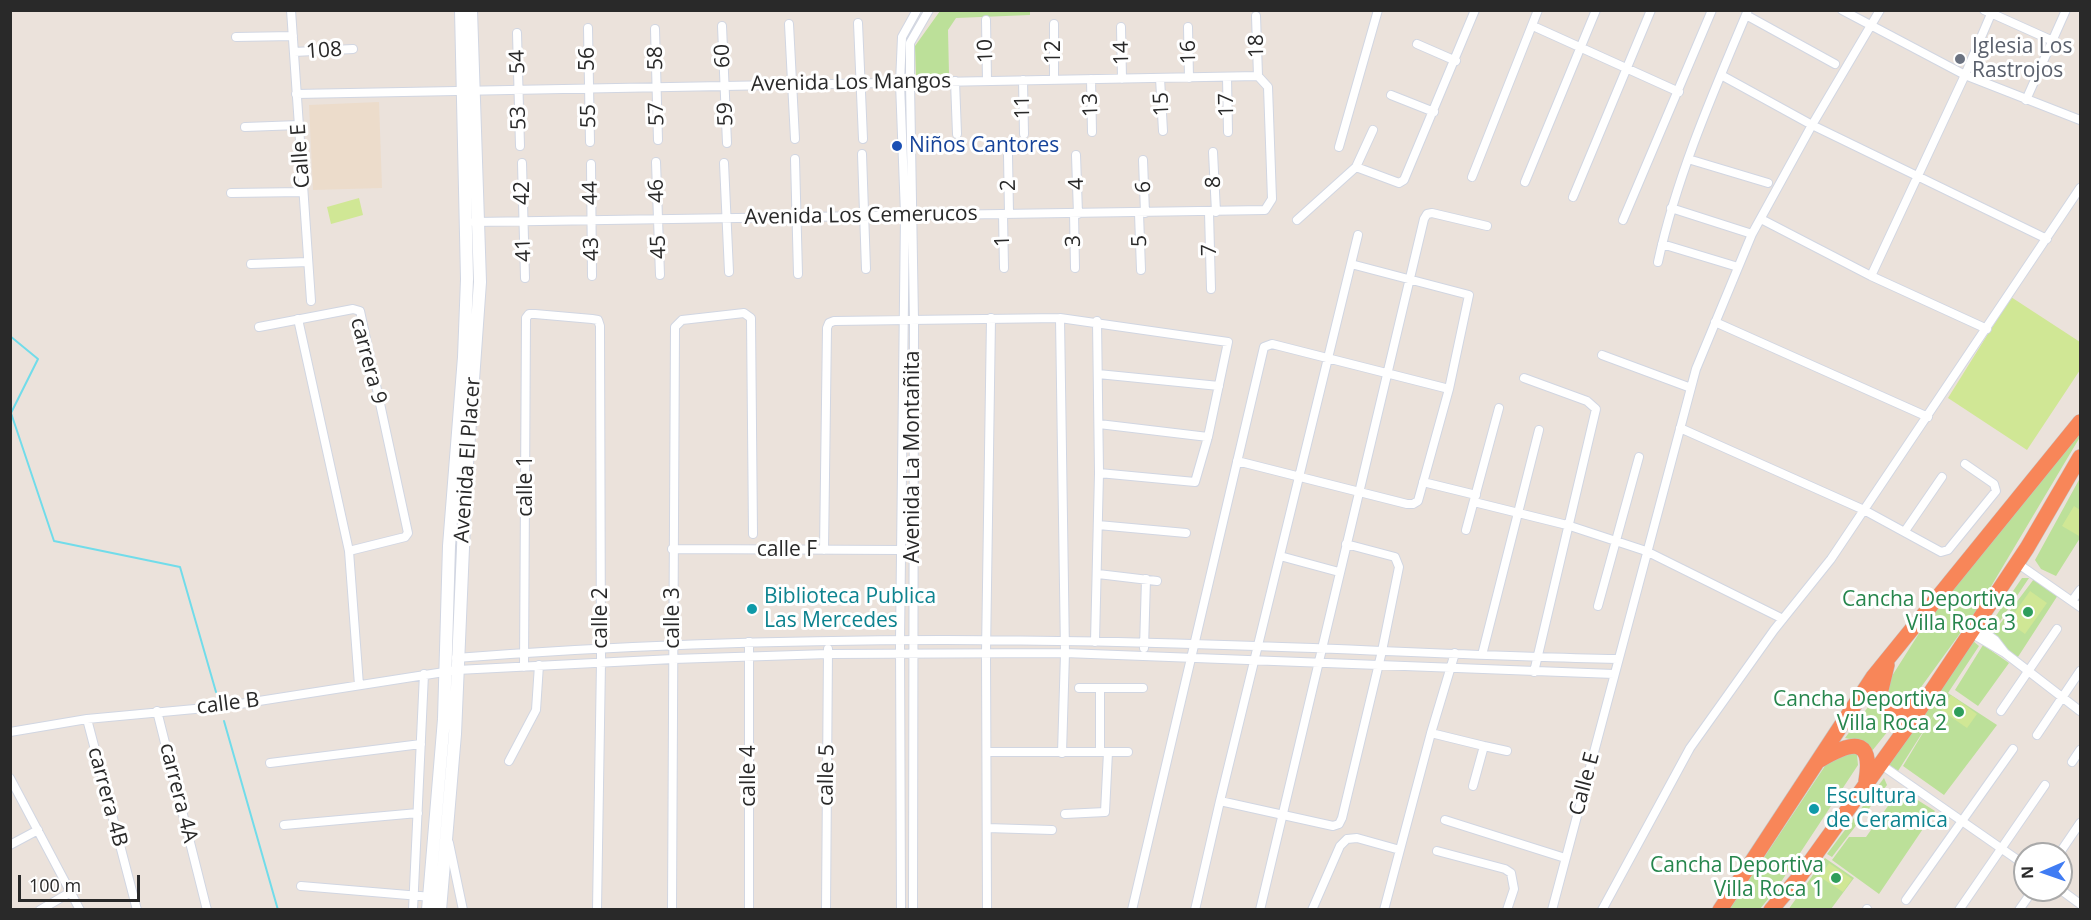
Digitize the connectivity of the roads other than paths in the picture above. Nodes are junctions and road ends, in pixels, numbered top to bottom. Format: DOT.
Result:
graph roads {
  1 [pos="291,10"];
  2 [pos="461,10"];
  3 [pos="471,10"];
  4 [pos="917,10"];
  5 [pos="929,10"];
  6 [pos="1378,10"];
  7 [pos="1475,10"];
  8 [pos="1538,10"];
  9 [pos="1596,10"];
  10 [pos="1652,10"];
  11 [pos="1712,10"];
  12 [pos="1842,10"];
  13 [pos="1880,10"];
  14 [pos="2066,10"];
  15 [pos="1987,12"];
  16 [pos="1747,13"];
  17 [pos="1256,16"];
  18 [pos="986,20"];
  19 [pos="858,23"];
  20 [pos="789,24"];
  21 [pos="1054,24"];
  22 [pos="722,26"];
  23 [pos="1533,26"];
  24 [pos="1121,27"];
  25 [pos="1188,27"];
  26 [pos="1870,27"];
  27 [pos="588,28"];
  28 [pos="655,29"];
  29 [pos="517,33"];
  30 [pos="293,36"];
  31 [pos="236,37"];
  32 [pos="2053,41"];
  33 [pos="1417,44"];
  34 [pos="354,49"];
  35 [pos="1581,49"];
  36 [pos="294,52"];
  37 [pos="1456,61"];
  38 [pos="1835,64"];
  39 [pos="1626,69"];
  40 [pos="1721,75"];
  41 [pos="1965,75"];
  42 [pos="1258,76"];
  43 [pos="1227,77"];
  44 [pos="1160,78"];
  45 [pos="1189,78"];
  46 [pos="1091,79"];
  47 [pos="1122,79"];
  48 [pos="1023,80"];
  49 [pos="1054,80"];
  50 [pos="955,81"];
  51 [pos="987,81"];
  52 [pos="860,83"];
  53 [pos="905,83"];
  54 [pos="792,85"];
  55 [pos="724,86"];
  56 [pos="656,88"];
  57 [pos="588,89"];
  58 [pos="469,91"];
  59 [pos="519,91"];
  60 [pos="1679,92"];
  61 [pos="296,94"];
  62 [pos="1390,95"];
  63 [pos="2025,100"];
  64 [pos="1434,112"];
  65 [pos="2080,120"];
  66 [pos="299,125"];
  67 [pos="1812,125"];
  68 [pos="245,127"];
  69 [pos="1373,130"];
  70 [pos="1163,131"];
  71 [pos="1092,132"];
  72 [pos="1228,132"];
  73 [pos="957,134"];
  74 [pos="1024,134"];
  75 [pos="795,139"];
  76 [pos="863,139"];
  77 [pos="658,140"];
  78 [pos="590,142"];
  79 [pos="727,142"];
  80 [pos="520,146"];
  81 [pos="1339,147"];
  82 [pos="1213,152"];
  83 [pos="862,154"];
  84 [pos="1076,154"];
  85 [pos="1008,155"];
  86 [pos="795,159"];
  87 [pos="1688,159"];
  88 [pos="1143,160"];
  89 [pos="656,162"];
  90 [pos="724,163"];
  91 [pos="522,164"];
  92 [pos="591,164"];
  93 [pos="1356,167"];
  94 [pos="1918,176"];
  95 [pos="1472,177"];
  96 [pos="1525,182"];
  97 [pos="1768,183"];
  98 [pos="2080,188"];
  99 [pos="303,192"];
  100 [pos="231,193"];
  101 [pos="1574,197"];
  102 [pos="1671,208"];
  103 [pos="1213,212"];
  104 [pos="1142,213"];
  105 [pos="909,214"];
  106 [pos="1006,214"];
  107 [pos="1076,214"];
  108 [pos="864,215"];
  109 [pos="796,216"];
  110 [pos="726,218"];
  111 [pos="1761,219"];
  112 [pos="658,220"];
  113 [pos="1297,220"];
  114 [pos="1623,220"];
  115 [pos="591,222"];
  116 [pos="472,223"];
  117 [pos="523,223"];
  118 [pos="1486,226"];
  119 [pos="1752,234"];
  120 [pos="1358,235"];
  121 [pos="2047,238"];
  122 [pos="1662,244"];
  123 [pos="308,262"];
  124 [pos="1658,262"];
  125 [pos="251,264"];
  126 [pos="1351,264"];
  127 [pos="1738,267"];
  128 [pos="1004,268"];
  129 [pos="1075,268"];
  130 [pos="866,269"];
  131 [pos="1141,270"];
  132 [pos="729,273"];
  133 [pos="798,274"];
  134 [pos="660,275"];
  135 [pos="592,276"];
  136 [pos="1871,276"];
  137 [pos="525,278"];
  138 [pos="1410,279"];
  139 [pos="1211,289"];
  140 [pos="311,301"];
  141 [pos="991,318"];
  142 [pos="1060,318"];
  143 [pos="298,319"];
  144 [pos="910,320"];
  145 [pos="1097,321"];
  146 [pos="1715,322"];
  147 [pos="600,326"];
  148 [pos="259,327"];
  149 [pos="1987,329"];
  150 [pos="1602,355"];
  151 [pos="1328,358"];
  152 [pos="1387,372"];
  153 [pos="1098,374"];
  154 [pos="1524,378"];
  155 [pos="1219,386"];
  156 [pos="1691,388"];
  157 [pos="1449,389"];
  158 [pos="1500,408"];
  159 [pos="1928,417"];
  160 [pos="2080,422"];
  161 [pos="1099,424"];
  162 [pos="1680,428"];
  163 [pos="1539,430"];
  164 [pos="1208,437"];
  165 [pos="1639,457"];
  166 [pos="2080,457"];
  167 [pos="1238,461"];
  168 [pos="1965,464"];
  169 [pos="1099,473"];
  170 [pos="1299,477"];
  171 [pos="1942,477"];
  172 [pos="1423,482"];
  173 [pos="1358,491"];
  174 [pos="1475,499"];
  175 [pos="1864,510"];
  176 [pos="1518,513"];
  177 [pos="1098,525"];
  178 [pos="1567,525"];
  179 [pos="1466,530"];
  180 [pos="1905,531"];
  181 [pos="1186,533"];
  182 [pos="753,534"];
  183 [pos="1616,541"];
  184 [pos="1346,544"];
  185 [pos="672,549"];
  186 [pos="824,550"];
  187 [pos="902,550"];
  188 [pos="349,551"];
  189 [pos="1646,551"];
  190 [pos="1280,556"];
  191 [pos="2017,563"];
  192 [pos="1339,572"];
  193 [pos="1098,574"];
  194 [pos="1146,579"];
  195 [pos="1157,581"];
  196 [pos="2080,590"];
  197 [pos="2072,601"];
  198 [pos="1598,606"];
  199 [pos="2080,607"];
  200 [pos="1783,619"];
  201 [pos="2058,629"];
  202 [pos="1973,630"];
  203 [pos="912,640"];
  204 [pos="828,641"];
  205 [pos="900,641"];
  206 [pos="986,641"];
  207 [pos="1064,641"];
  208 [pos="749,642"];
  209 [pos="1095,642"];
  210 [pos="1144,643"];
  211 [pos="1195,644"];
  212 [pos="673,645"];
  213 [pos="1257,646"];
  214 [pos="601,648"];
  215 [pos="1322,649"];
  216 [pos="1382,651"];
  217 [pos="525,653"];
  218 [pos="986,653"];
  219 [pos="1065,653"];
  220 [pos="1455,653"];
  221 [pos="828,654"];
  222 [pos="900,654"];
  223 [pos="912,655"];
  224 [pos="1482,655"];
  225 [pos="749,657"];
  226 [pos="1144,657"];
  227 [pos="1191,658"];
  228 [pos="1536,658"];
  229 [pos="673,659"];
  230 [pos="1889,659"];
  231 [pos="1618,660"];
  232 [pos="1253,661"];
  233 [pos="602,662"];
  234 [pos="1318,663"];
  235 [pos="451,664"];
  236 [pos="539,665"];
  237 [pos="1378,666"];
  238 [pos="524,667"];
  239 [pos="1450,669"];
  240 [pos="2080,671"];
  241 [pos="1533,672"];
  242 [pos="2030,672"];
  243 [pos="424,674"];
  244 [pos="1614,674"];
  245 [pos="359,685"];
  246 [pos="1079,688"];
  247 [pos="1100,688"];
  248 [pos="1143,688"];
  249 [pos="1928,697"];
  250 [pos="2062,698"];
  251 [pos="157,711"];
  252 [pos="2001,711"];
  253 [pos="2080,711"];
  254 [pos="87,719"];
  255 [pos="10,732"];
  256 [pos="1431,733"];
  257 [pos="2037,735"];
  258 [pos="421,744"];
  259 [pos="1484,746"];
  260 [pos="2013,749"];
  261 [pos="2080,750"];
  262 [pos="1507,751"];
  263 [pos="988,752"];
  264 [pos="1104,752"];
  265 [pos="1128,752"];
  266 [pos="1062,753"];
  267 [pos="509,761"];
  268 [pos="1818,761"];
  269 [pos="2072,762"];
  270 [pos="270,763"];
  271 [pos="1880,764"];
  272 [pos="10,778"];
  273 [pos="1866,784"];
  274 [pos="2045,785"];
  275 [pos="1473,786"];
  276 [pos="1220,801"];
  277 [pos="418,813"];
  278 [pos="1065,814"];
  279 [pos="1281,814"];
  280 [pos="1445,820"];
  281 [pos="1962,821"];
  282 [pos="2080,823"];
  283 [pos="284,825"];
  284 [pos="987,828"];
  285 [pos="38,830"];
  286 [pos="1052,830"];
  287 [pos="447,834"];
  288 [pos="2067,842"];
  289 [pos="10,845"];
  290 [pos="2001,849"];
  291 [pos="1400,850"];
  292 [pos="1437,851"];
  293 [pos="2013,857"];
  294 [pos="1565,858"];
  295 [pos="301,886"];
  296 [pos="71,892"];
  297 [pos="414,896"];
  298 [pos="1906,900"];
  299 [pos="433,901"];
  300 [pos="1775,908"];
  301 [pos="40,909"];
  302 [pos="80,909"];
  303 [pos="136,909"];
  304 [pos="207,909"];
  305 [pos="413,909"];
  306 [pos="440,909"];
  307 [pos="463,909"];
  308 [pos="597,909"];
  309 [pos="672,909"];
  310 [pos="749,909"];
  311 [pos="826,909"];
  312 [pos="901,909"];
  313 [pos="913,909"];
  314 [pos="987,909"];
  315 [pos="1132,909"];
  316 [pos="1195,909"];
  317 [pos="1260,909"];
  318 [pos="1312,909"];
  319 [pos="1384,909"];
  320 [pos="1507,909"];
  321 [pos="1552,909"];
  322 [pos="1602,909"];
  323 [pos="1720,909"];
  324 [pos="1959,909"];
  1 -- 30 [label="street, Calle E"];
  2 -- 58 [label="street, Avenida El Placer"];
  3 -- 58 [label="street, Avenida El Placer"];
  4 -- 53 [label="street, Avenida La Montañita"];
  5 -- 53 [label="street, Avenida La Montañita"];
  6 -- 81 [label="street"];
  7 -- 37 [label="street"];
  8 -- 23 [label="street"];
  9 -- 35 [label="street"];
  10 -- 39 [label="street"];
  11 -- 60 [label="street"];
  12 -- 26 [label="street"];
  13 -- 26 [label="street, Calle E"];
  14 -- 32 [label="street"];
  15 -- 32 [label="street"];
  15 -- 41 [label="street"];
  16 -- 38 [label="street"];
  16 -- 40 [label="street"];
  17 -- 42 [label="street, 18"];
  18 -- 51 [label="street, 10"];
  19 -- 52 [label="street"];
  20 -- 54 [label="street"];
  21 -- 49 [label="street, 12"];
  22 -- 55 [label="street, 60"];
  23 -- 35 [label="street"];
  23 -- 95 [label="street"];
  24 -- 47 [label="street, 14"];
  25 -- 45 [label="street, 16"];
  26 -- 41 [label="street"];
  26 -- 67 [label="street, Calle E"];
  27 -- 57 [label="street, 56"];
  28 -- 56 [label="street, 58"];
  29 -- 59 [label="street, 54"];
  30 -- 31 [label="street"];
  30 -- 36 [label="street, Calle E"];
  32 -- 63 [label="street"];
  33 -- 37 [label="street"];
  34 -- 36 [label="street, 108"];
  35 -- 39 [label="street"];
  35 -- 96 [label="street"];
  36 -- 61 [label="street, Calle E"];
  37 -- 64 [label="street"];
  39 -- 60 [label="street"];
  39 -- 101 [label="street"];
  40 -- 67 [label="street"];
  40 -- 87 [label="street"];
  41 -- 63 [label="street"];
  41 -- 94 [label="street"];
  42 -- 43 [label="street, Avenida Los Mangos"];
  42 -- 103 [label="street, Avenida Los Cemerucos"];
  43 -- 45 [label="street, Avenida Los Mangos"];
  43 -- 72 [label="street, 17"];
  44 -- 45 [label="street, Avenida Los Mangos"];
  44 -- 47 [label="street, Avenida Los Mangos"];
  44 -- 70 [label="street, 15"];
  46 -- 47 [label="street, Avenida Los Mangos"];
  46 -- 49 [label="street, Avenida Los Mangos"];
  46 -- 71 [label="street, 13"];
  48 -- 49 [label="street, Avenida Los Mangos"];
  48 -- 51 [label="street, Avenida Los Mangos"];
  48 -- 74 [label="street, 11"];
  50 -- 51 [label="street, Avenida Los Mangos"];
  50 -- 53 [label="street, Avenida Los Mangos"];
  50 -- 73 [label="street"];
  52 -- 53 [label="street, Avenida Los Mangos"];
  52 -- 54 [label="street, Avenida Los Mangos"];
  52 -- 76 [label="street"];
  53 -- 105 [label="street, Avenida La Montañita"];
  54 -- 55 [label="street, Avenida Los Mangos"];
  54 -- 75 [label="street"];
  55 -- 56 [label="street, Avenida Los Mangos"];
  55 -- 79 [label="street, 59"];
  56 -- 57 [label="street, Avenida Los Mangos"];
  56 -- 77 [label="street, 57"];
  57 -- 59 [label="street, Avenida Los Mangos"];
  57 -- 78 [label="street, 55"];
  58 -- 59 [label="street, Avenida Los Mangos"];
  58 -- 61 [label="street, Avenida Los Mangos"];
  58 -- 116 [label="street, Avenida El Placer"];
  59 -- 80 [label="street, 53"];
  60 -- 114 [label="street"];
  61 -- 66 [label="street, Calle E"];
  62 -- 64 [label="street"];
  63 -- 65 [label="street"];
  64 -- 93 [label="street"];
  66 -- 68 [label="street"];
  66 -- 99 [label="street, Calle E"];
  67 -- 94 [label="street"];
  67 -- 111 [label="street, Calle E"];
  69 -- 93 [label="street"];
  82 -- 103 [label="street, 8"];
  83 -- 108 [label="street"];
  84 -- 107 [label="street, 4"];
  85 -- 106 [label="street, 2"];
  86 -- 109 [label="street"];
  87 -- 97 [label="street"];
  87 -- 102 [label="street"];
  88 -- 104 [label="street, 6"];
  89 -- 112 [label="street, 46"];
  90 -- 110 [label="street"];
  91 -- 117 [label="street, 42"];
  92 -- 115 [label="street, 44"];
  93 -- 113 [label="street"];
  94 -- 121 [label="street"];
  94 -- 136 [label="street"];
  98 -- 121 [label="street"];
  99 -- 100 [label="street"];
  99 -- 123 [label="street, Calle E"];
  102 -- 119 [label="street"];
  102 -- 122 [label="street"];
  103 -- 104 [label="street, Avenida Los Cemerucos"];
  103 -- 139 [label="street, 7"];
  104 -- 107 [label="street, Avenida Los Cemerucos"];
  104 -- 131 [label="street, 5"];
  105 -- 106 [label="street, Avenida Los Cemerucos"];
  105 -- 108 [label="street, Avenida Los Cemerucos"];
  105 -- 144 [label="street, Avenida La Montañita"];
  106 -- 107 [label="street, Avenida Los Cemerucos"];
  106 -- 128 [label="street, 1"];
  107 -- 129 [label="street, 3"];
  108 -- 109 [label="street, Avenida Los Cemerucos"];
  108 -- 130 [label="street"];
  109 -- 110 [label="street, Avenida Los Cemerucos"];
  109 -- 133 [label="street"];
  110 -- 112 [label="street, Avenida Los Cemerucos"];
  110 -- 132 [label="street"];
  111 -- 119 [label="street, Calle E"];
  111 -- 136 [label="street"];
  112 -- 115 [label="street, Avenida Los Cemerucos"];
  112 -- 134 [label="street, 45"];
  115 -- 117 [label="street, Avenida Los Cemerucos"];
  115 -- 135 [label="street, 43"];
  116 -- 117 [label="street, Avenida Los Cemerucos"];
  116 -- 235 [label="street, Avenida El Placer"];
  117 -- 137 [label="street, 41"];
  118 -- 138 [label="street"];
  119 -- 127 [label="street, Calle E"];
  120 -- 126 [label="street"];
  121 -- 149 [label="street"];
  122 -- 124 [label="street"];
  122 -- 127 [label="street"];
  123 -- 125 [label="street"];
  123 -- 140 [label="street, Calle E"];
  126 -- 138 [label="street"];
  126 -- 151 [label="street"];
  127 -- 146 [label="street, Calle E"];
  136 -- 149 [label="street"];
  138 -- 152 [label="street"];
  138 -- 157 [label="street"];
  141 -- 142 [label="street"];
  141 -- 144 [label="street"];
  141 -- 206 [label="street"];
  142 -- 145 [label="street"];
  142 -- 207 [label="street"];
  143 -- 148 [label="street"];
  143 -- 188 [label="street"];
  143 -- 188 [label="street, carrera 9"];
  144 -- 186 [label="street"];
  144 -- 187 [label="street, Avenida La Montañita"];
  144 -- 203 [label="street, Avenida La Montañita"];
  145 -- 153 [label="street"];
  145 -- 155 [label="street"];
  146 -- 156 [label="street, Calle E"];
  146 -- 159 [label="street"];
  147 -- 214 [label="street, calle 2"];
  147 -- 217 [label="street, calle 1"];
  149 -- 159 [label="street"];
  150 -- 156 [label="street"];
  151 -- 152 [label="street"];
  151 -- 167 [label="street"];
  151 -- 170 [label="street"];
  152 -- 157 [label="street"];
  152 -- 173 [label="street"];
  153 -- 155 [label="street"];
  153 -- 161 [label="street"];
  154 -- 178 [label="street"];
  155 -- 164 [label="street"];
  156 -- 162 [label="street, Calle E"];
  157 -- 172 [label="street"];
  158 -- 174 [label="street"];
  159 -- 175 [label="street"];
  160 -- 230 [label="highway"];
  161 -- 164 [label="street"];
  161 -- 169 [label="street"];
  162 -- 175 [label="street"];
  162 -- 189 [label="street, Calle E"];
  163 -- 176 [label="street"];
  164 -- 169 [label="street"];
  165 -- 183 [label="street"];
  166 -- 191 [label="highway"];
  167 -- 170 [label="street"];
  167 -- 211 [label="street"];
  168 -- 180 [label="street"];
  169 -- 177 [label="street"];
  170 -- 173 [label="street"];
  170 -- 190 [label="street"];
  171 -- 180 [label="street"];
  172 -- 173 [label="street"];
  172 -- 174 [label="street"];
  173 -- 184 [label="street"];
  174 -- 176 [label="street"];
  174 -- 179 [label="street"];
  175 -- 180 [label="street"];
  175 -- 200 [label="street"];
  176 -- 178 [label="street"];
  176 -- 224 [label="street"];
  177 -- 181 [label="street"];
  177 -- 193 [label="street"];
  178 -- 183 [label="street"];
  178 -- 228 [label="street"];
  182 -- 185 [label="street, calle 3"];
  183 -- 189 [label="street"];
  183 -- 198 [label="street"];
  184 -- 192 [label="street"];
  184 -- 216 [label="street"];
  185 -- 186 [label="street, calle F"];
  185 -- 212 [label="street, calle 3"];
  186 -- 187 [label="street, calle F"];
  187 -- 205 [label="street, Avenida La Montañita"];
  188 -- 245 [label="street"];
  189 -- 200 [label="street"];
  189 -- 231 [label="street, Calle E"];
  190 -- 192 [label="street"];
  190 -- 213 [label="street"];
  191 -- 197 [label="street"];
  191 -- 202 [label="highway"];
  192 -- 215 [label="street"];
  193 -- 194 [label="street"];
  193 -- 209 [label="street"];
  194 -- 195 [label="street"];
  194 -- 210 [label="street"];
  196 -- 197 [label="street"];
  197 -- 199 [label="street"];
  200 -- 322 [label="street"];
  201 -- 242 [label="street"];
  202 -- 242 [label="street"];
  202 -- 249 [label="highway"];
  203 -- 205 [label="street"];
  203 -- 206 [label="street"];
  203 -- 223 [label="street, Avenida La Montañita"];
  204 -- 205 [label="street"];
  204 -- 208 [label="street"];
  204 -- 221 [label="street, calle 5"];
  205 -- 222 [label="street, Avenida La Montañita"];
  206 -- 207 [label="street"];
  206 -- 218 [label="street"];
  207 -- 209 [label="street"];
  207 -- 219 [label="street"];
  208 -- 212 [label="street"];
  208 -- 225 [label="street, calle 4"];
  209 -- 210 [label="street"];
  210 -- 211 [label="street"];
  210 -- 226 [label="street"];
  211 -- 213 [label="street"];
  211 -- 227 [label="street"];
  212 -- 214 [label="street"];
  212 -- 229 [label="street, calle 3"];
  213 -- 215 [label="street"];
  213 -- 232 [label="street"];
  214 -- 217 [label="street"];
  214 -- 233 [label="street, calle 2"];
  215 -- 216 [label="street"];
  215 -- 234 [label="street"];
  216 -- 220 [label="street"];
  216 -- 237 [label="street"];
  217 -- 235 [label="street"];
  217 -- 238 [label="street, calle 1"];
  218 -- 219 [label="street"];
  218 -- 223 [label="street"];
  218 -- 263 [label="street"];
  219 -- 226 [label="street"];
  219 -- 266 [label="street"];
  220 -- 224 [label="street"];
  220 -- 239 [label="street"];
  221 -- 222 [label="street"];
  221 -- 225 [label="street"];
  221 -- 311 [label="street, calle 5"];
  222 -- 223 [label="street"];
  222 -- 312 [label="street, Avenida La Montañita"];
  223 -- 313 [label="street, Avenida La Montañita"];
  224 -- 228 [label="street"];
  225 -- 229 [label="street"];
  225 -- 310 [label="street, calle 4"];
  226 -- 227 [label="street"];
  227 -- 232 [label="street"];
  227 -- 315 [label="street"];
  228 -- 231 [label="street"];
  228 -- 241 [label="street"];
  229 -- 233 [label="street"];
  229 -- 309 [label="street, calle 3"];
  230 -- 249 [label="highway"];
  230 -- 268 [label="highway"];
  231 -- 244 [label="street, Calle E"];
  232 -- 234 [label="street"];
  232 -- 276 [label="street"];
  233 -- 236 [label="street"];
  233 -- 308 [label="street, calle 2"];
  234 -- 237 [label="street"];
  234 -- 279 [label="street"];
  235 -- 238 [label="street"];
  235 -- 243 [label="street, calle B"];
  235 -- 287 [label="street, Avenida El Placer"];
  235 -- 299 [label="street, Avenida El Placer"];
  236 -- 238 [label="street"];
  236 -- 267 [label="street"];
  237 -- 239 [label="street"];
  237 -- 279 [label="street"];
  239 -- 241 [label="street"];
  239 -- 256 [label="street"];
  240 -- 250 [label="street"];
  241 -- 244 [label="street"];
  242 -- 250 [label="street"];
  242 -- 252 [label="street"];
  243 -- 245 [label="street, calle B"];
  243 -- 258 [label="street"];
  244 -- 294 [label="street, Calle E"];
  245 -- 251 [label="street, calle B"];
  246 -- 247 [label="street"];
  247 -- 248 [label="street"];
  247 -- 264 [label="street"];
  249 -- 271 [label="highway"];
  250 -- 253 [label="street"];
  250 -- 257 [label="street"];
  251 -- 254 [label="street, calle B"];
  251 -- 304 [label="street, carrera 4A"];
  254 -- 255 [label="street, calle B"];
  254 -- 303 [label="street, carrera 4B"];
  256 -- 259 [label="street"];
  256 -- 291 [label="street"];
  258 -- 270 [label="street"];
  258 -- 277 [label="street"];
  259 -- 262 [label="street"];
  259 -- 275 [label="street"];
  260 -- 281 [label="street"];
  261 -- 269 [label="street"];
  263 -- 266 [label="street"];
  263 -- 284 [label="street"];
  264 -- 265 [label="street"];
  264 -- 266 [label="street"];
  264 -- 278 [label="street"];
  268 -- 273 [label="highway"];
  268 -- 323 [label="highway"];
  271 -- 273 [label="highway"];
  271 -- 281 [label="street"];
  272 -- 285 [label="street"];
  273 -- 300 [label="highway"];
  274 -- 290 [label="street"];
  276 -- 279 [label="street"];
  276 -- 316 [label="street"];
  277 -- 283 [label="street"];
  277 -- 297 [label="street"];
  279 -- 317 [label="street"];
  280 -- 294 [label="street"];
  281 -- 290 [label="street"];
  281 -- 298 [label="street"];
  282 -- 288 [label="street"];
  284 -- 286 [label="street"];
  284 -- 314 [label="street"];
  285 -- 289 [label="street"];
  285 -- 296 [label="street"];
  287 -- 299 [label="street, Avenida El Placer"];
  287 -- 307 [label="street"];
  290 -- 293 [label="street"];
  290 -- 324 [label="street"];
  291 -- 318 [label="street"];
  291 -- 319 [label="street"];
  292 -- 320 [label="street"];
  294 -- 321 [label="street, Calle E"];
  295 -- 297 [label="street"];
  296 -- 301 [label="street"];
  296 -- 302 [label="street"];
  297 -- 299 [label="street"];
  297 -- 305 [label="street"];
  299 -- 306 [label="street, Avenida El Placer"];
}
